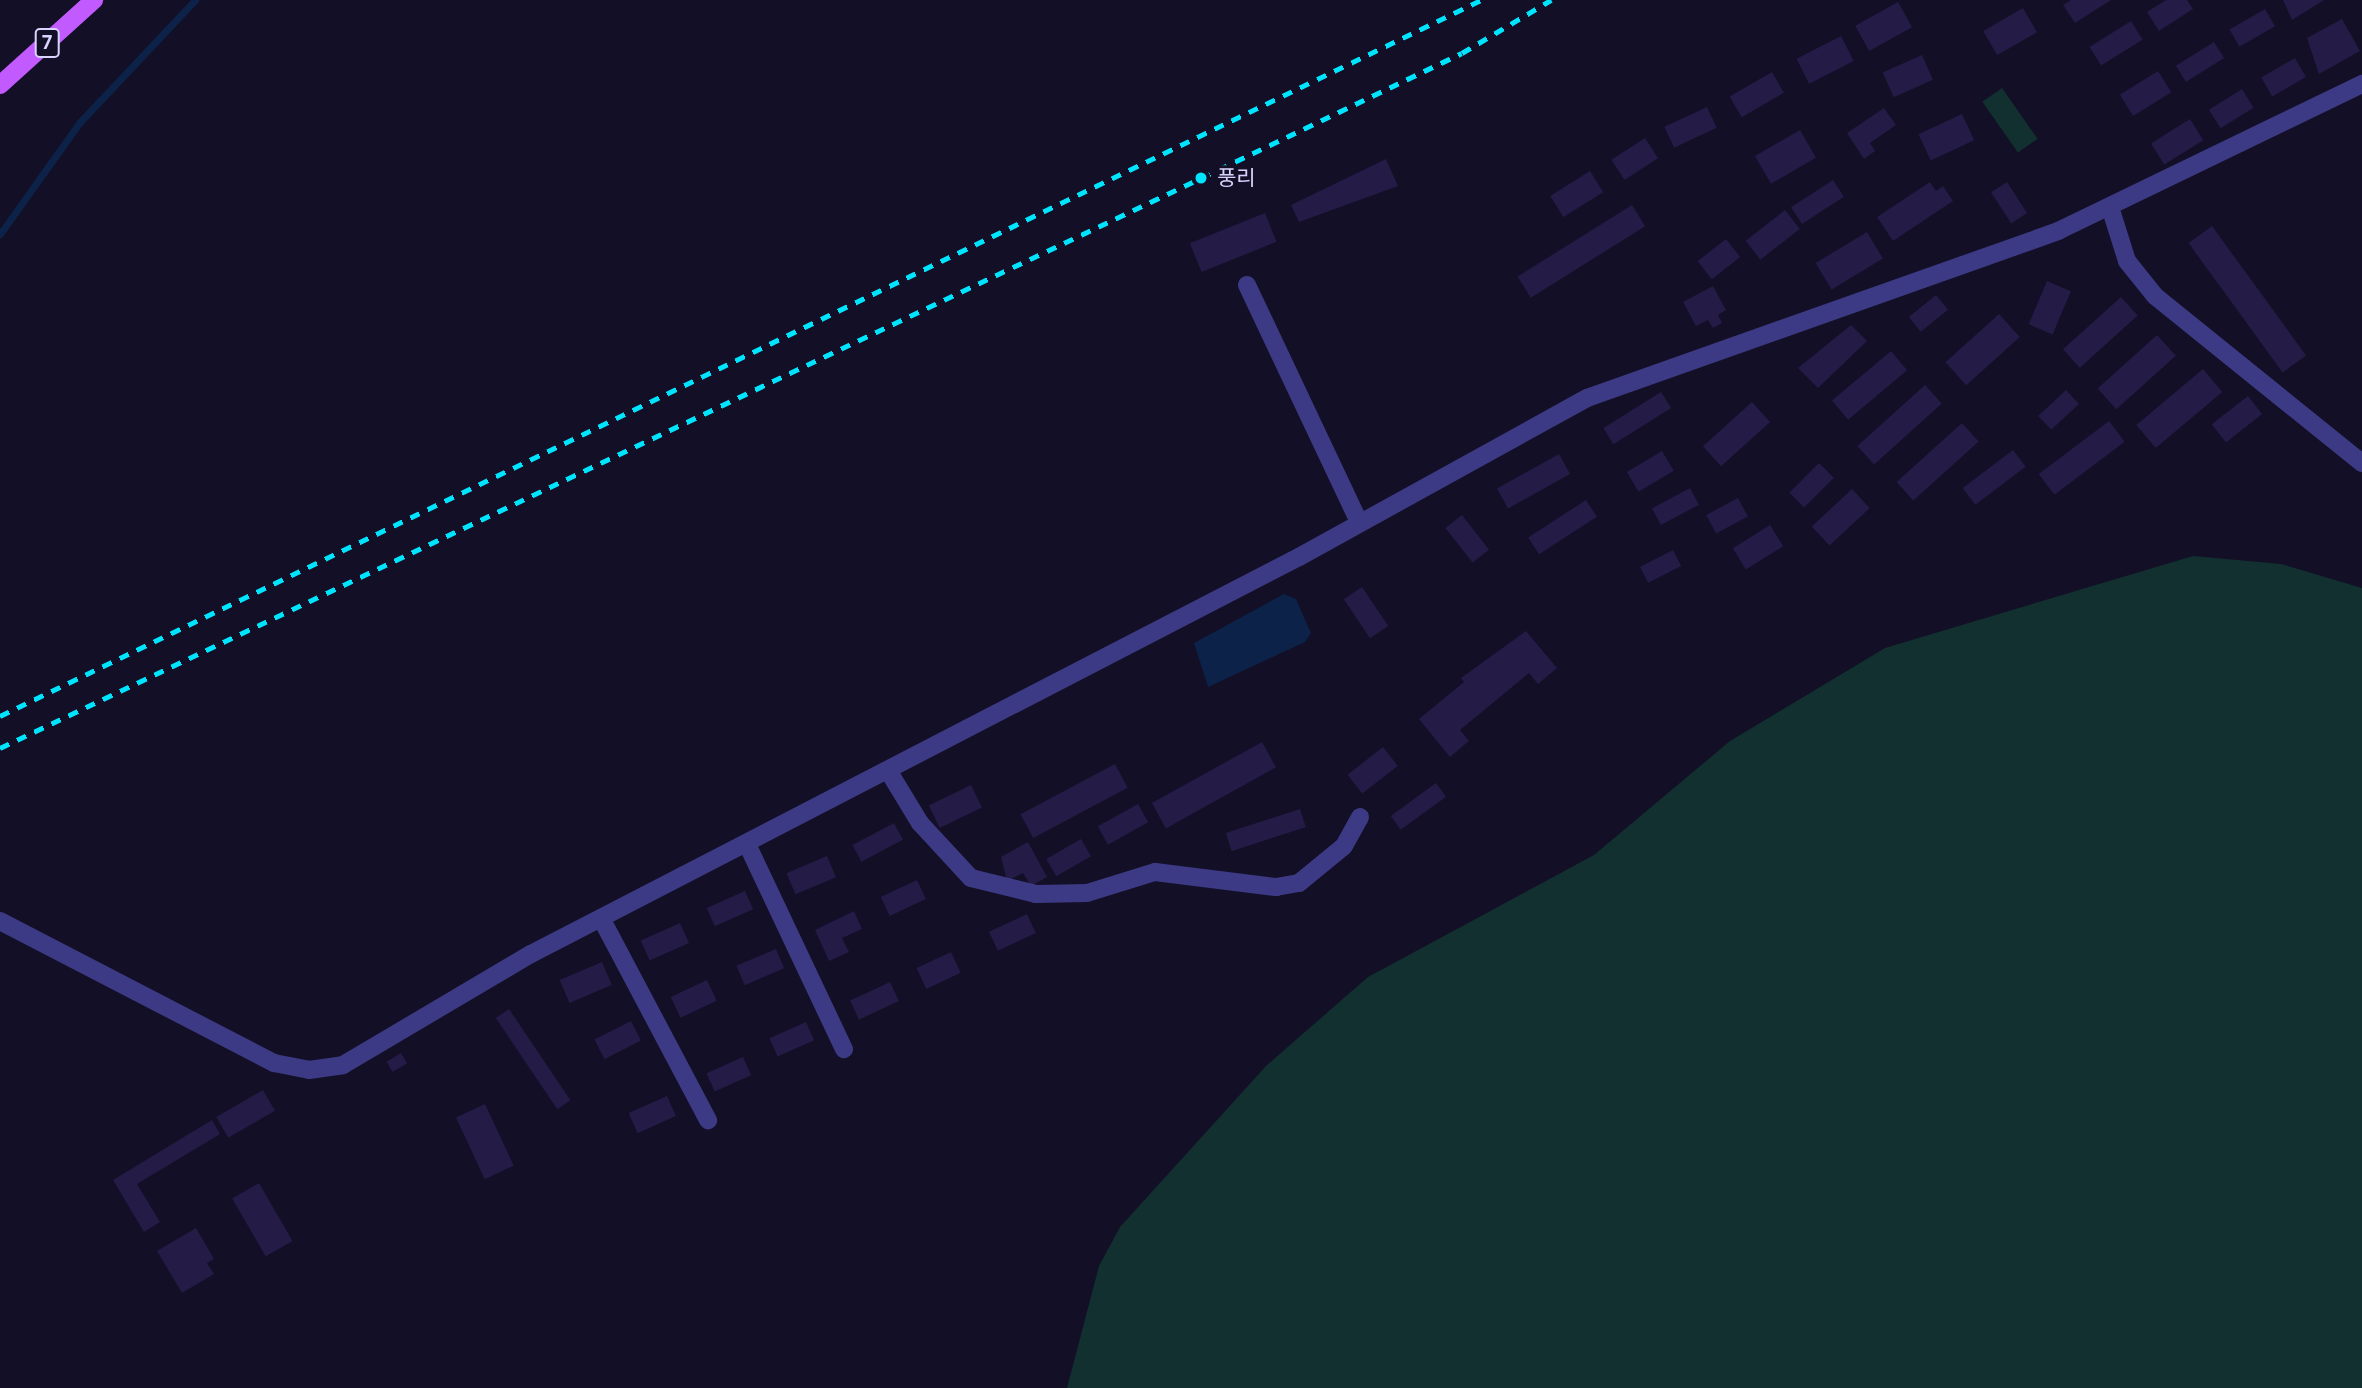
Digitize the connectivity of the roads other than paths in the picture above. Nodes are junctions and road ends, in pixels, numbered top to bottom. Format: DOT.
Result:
graph roads {
  1 [pos="94,0"];
  2 [pos="2362,84"];
  3 [pos="0,85"];
  4 [pos="2110,207"];
  5 [pos="1247,285"];
  6 [pos="2362,463"];
  7 [pos="1359,522"];
  8 [pos="890,772"];
  9 [pos="1360,817"];
  10 [pos="747,844"];
  11 [pos="601,918"];
  12 [pos="0,921"];
  13 [pos="844,1049"];
  14 [pos="708,1120"];
  1 -- 3 [label="main road, 7"];
  2 -- 4 [label="street"];
  4 -- 6 [label="street"];
  4 -- 7 [label="street"];
  5 -- 7 [label="street"];
  7 -- 8 [label="street"];
  8 -- 9 [label="street"];
  8 -- 10 [label="street"];
  10 -- 11 [label="street"];
  10 -- 13 [label="street"];
  11 -- 12 [label="street"];
  11 -- 14 [label="street"];
}
